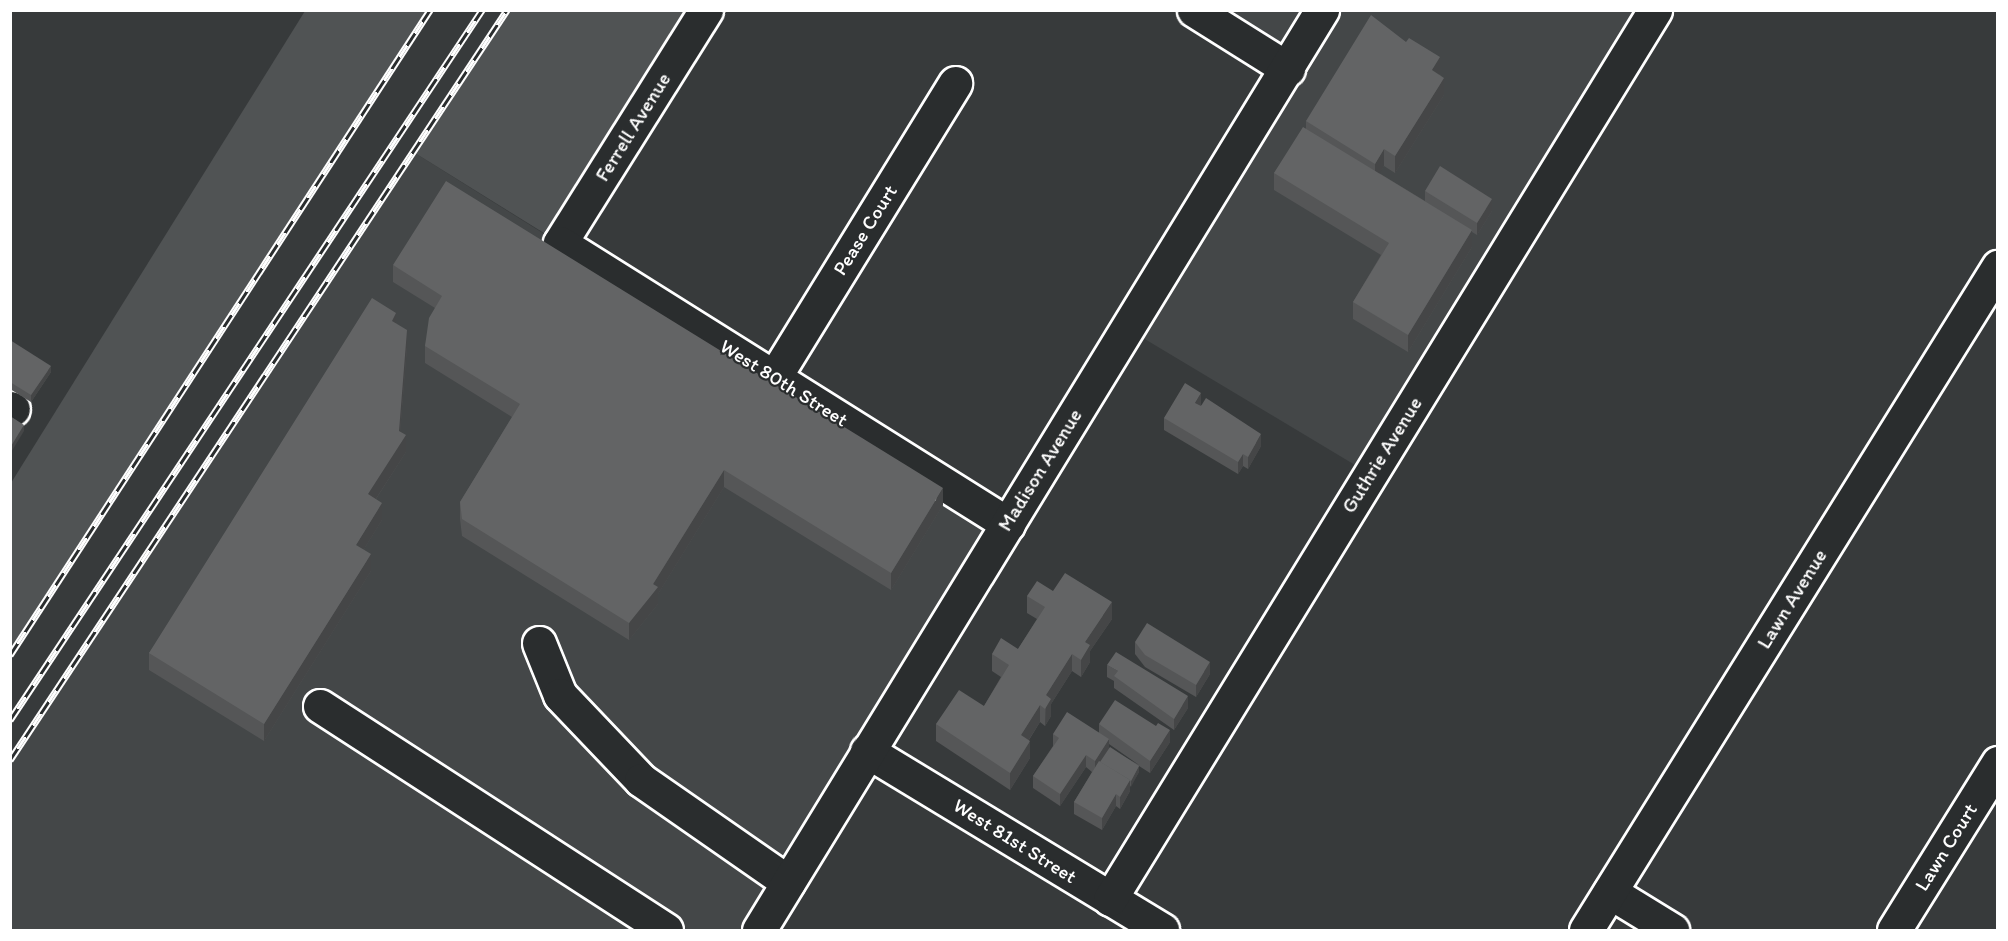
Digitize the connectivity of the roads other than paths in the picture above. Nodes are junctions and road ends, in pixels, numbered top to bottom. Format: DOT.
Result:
graph roads {
  1 [pos="706,10"];
  2 [pos="1194,10"];
  3 [pos="1322,10"];
  4 [pos="1655,10"];
  5 [pos="1288,69"];
  6 [pos="955,83"];
  7 [pos="560,243"];
  8 [pos="1998,267"];
  9 [pos="775,376"];
  10 [pos="1008,524"];
  11 [pos="539,643"];
  12 [pos="320,706"];
  13 [pos="867,751"];
  14 [pos="1998,764"];
  15 [pos="788,882"];
  16 [pos="1610,892"];
  17 [pos="1110,899"];
  18 [pos="666,930"];
  19 [pos="759,930"];
  20 [pos="1162,930"];
  21 [pos="1586,930"];
  22 [pos="1672,930"];
  23 [pos="1894,930"];
  1 -- 7 [label="street, Ferrell Avenue"];
  2 -- 5 [label="street"];
  3 -- 5 [label="street, Madison Avenue"];
  4 -- 17 [label="street, Guthrie Avenue"];
  5 -- 10 [label="street, Madison Avenue"];
  6 -- 9 [label="street, Pease Court"];
  7 -- 9 [label="street, West 80th Street"];
  8 -- 16 [label="street, Lawn Avenue"];
  9 -- 10 [label="street, West 80th Street"];
  10 -- 13 [label="street, Madison Avenue"];
  11 -- 15 [label="street"];
  12 -- 18 [label="street"];
  13 -- 15 [label="street, Madison Avenue"];
  13 -- 17 [label="street, West 81st Street"];
  14 -- 23 [label="street, Lawn Court"];
  15 -- 19 [label="street, Madison Avenue"];
  16 -- 21 [label="street, Lawn Avenue"];
  16 -- 22 [label="street"];
  17 -- 20 [label="street, West 81st Street"];
}
